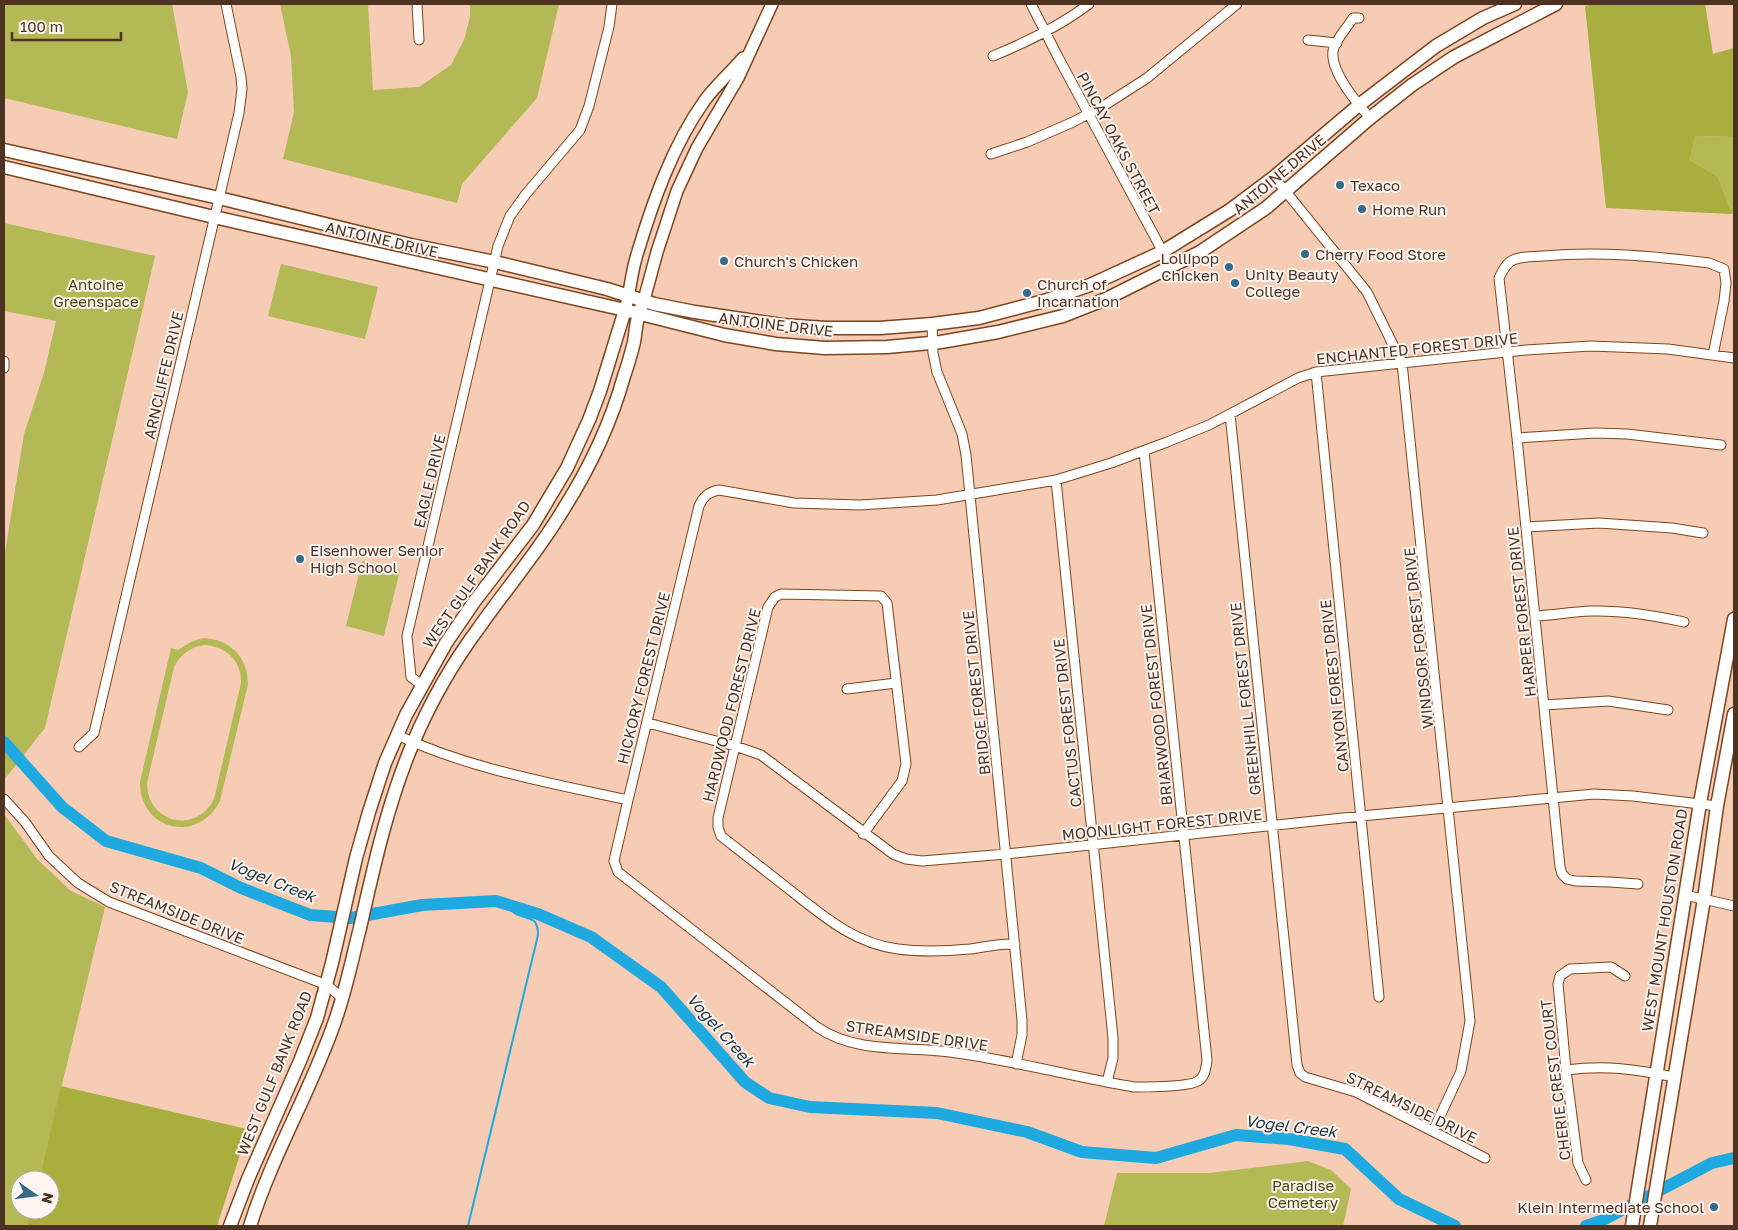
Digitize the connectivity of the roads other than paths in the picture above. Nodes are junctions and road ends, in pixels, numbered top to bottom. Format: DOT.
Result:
graph roads {
  1 [pos="226,4"];
  2 [pos="417,4"];
  3 [pos="612,4"];
  4 [pos="772,4"];
  5 [pos="1031,4"];
  6 [pos="1089,4"];
  7 [pos="1237,4"];
  8 [pos="1515,4"];
  9 [pos="1556,4"];
  10 [pos="1360,18"];
  11 [pos="1045,32"];
  12 [pos="419,40"];
  13 [pos="1308,40"];
  14 [pos="1444,41"];
  15 [pos="1337,43"];
  16 [pos="753,44"];
  17 [pos="993,56"];
  18 [pos="1453,58"];
  19 [pos="1359,105"];
  20 [pos="1089,114"];
  21 [pos="1370,118"];
  22 [pos="4,150"];
  23 [pos="991,154"];
  24 [pos="4,167"];
  25 [pos="85,169"];
  26 [pos="1274,177"];
  27 [pos="81,186"];
  28 [pos="662,186"];
  29 [pos="1285,191"];
  30 [pos="678,192"];
  31 [pos="219,198"];
  32 [pos="279,213"];
  33 [pos="214,218"];
  34 [pos="332,226"];
  35 [pos="274,231"];
  36 [pos="328,243"];
  37 [pos="1162,252"];
  38 [pos="495,262"];
  39 [pos="1171,267"];
  40 [pos="490,281"];
  41 [pos="629,296"];
  42 [pos="644,300"];
  43 [pos="625,310"];
  44 [pos="638,314"];
  45 [pos="932,324"];
  46 [pos="932,342"];
  47 [pos="1508,352"];
  48 [pos="1713,355"];
  49 [pos="1734,358"];
  50 [pos="4,361"];
  51 [pos="1402,363"];
  52 [pos="4,368"];
  53 [pos="607,372"];
  54 [pos="1316,372"];
  55 [pos="624,378"];
  56 [pos="1230,414"];
  57 [pos="590,420"];
  58 [pos="605,429"];
  59 [pos="1517,438"];
  60 [pos="1720,445"];
  61 [pos="1144,451"];
  62 [pos="1056,480"];
  63 [pos="708,494"];
  64 [pos="969,495"];
  65 [pos="1526,527"];
  66 [pos="1703,533"];
  67 [pos="1535,616"];
  68 [pos="1734,619"];
  69 [pos="1684,622"];
  70 [pos="454,630"];
  71 [pos="468,642"];
  72 [pos="896,683"];
  73 [pos="422,684"];
  74 [pos="847,689"];
  75 [pos="1544,705"];
  76 [pos="1668,710"];
  77 [pos="1734,714"];
  78 [pos="648,722"];
  79 [pos="397,735"];
  80 [pos="413,742"];
  81 [pos="735,746"];
  82 [pos="80,747"];
  83 [pos="1554,798"];
  84 [pos="4,799"];
  85 [pos="628,800"];
  86 [pos="1700,803"];
  87 [pos="1717,806"];
  88 [pos="1450,808"];
  89 [pos="1361,816"];
  90 [pos="1271,826"];
  91 [pos="863,834"];
  92 [pos="1184,835"];
  93 [pos="1093,845"];
  94 [pos="1006,854"];
  95 [pos="354,868"];
  96 [pos="618,872"];
  97 [pos="372,873"];
  98 [pos="1638,884"];
  99 [pos="1685,895"];
  100 [pos="1704,899"];
  101 [pos="1734,906"];
  102 [pos="1015,944"];
  103 [pos="1625,976"];
  104 [pos="326,986"];
  105 [pos="1379,997"];
  106 [pos="342,998"];
  107 [pos="1016,1064"];
  108 [pos="1566,1070"];
  109 [pos="1300,1071"];
  110 [pos="1656,1073"];
  111 [pos="1204,1075"];
  112 [pos="1674,1077"];
  113 [pos="1108,1082"];
  114 [pos="1432,1131"];
  115 [pos="267,1134"];
  116 [pos="284,1141"];
  117 [pos="1485,1158"];
  118 [pos="1586,1180"];
  119 [pos="1651,1221"];
  120 [pos="230,1226"];
  121 [pos="250,1226"];
  122 [pos="1632,1226"];
  1 -- 31 [label="street, ARNCLIFFE DRIVE"];
  2 -- 12 [label="street"];
  3 -- 38 [label="street, EAGLE DRIVE"];
  4 -- 16 [label="street, WEST GULF BANK ROAD"];
  5 -- 11 [label="street, PINCAY OAKS STREET"];
  6 -- 11 [label="street"];
  7 -- 20 [label="street"];
  8 -- 14 [label="main road, ANTOINE DRIVE"];
  9 -- 18 [label="main road, ANTOINE DRIVE"];
  10 -- 15 [label="street"];
  11 -- 17 [label="street"];
  11 -- 20 [label="street, PINCAY OAKS STREET"];
  13 -- 15 [label="street"];
  14 -- 18 [label="main road"];
  14 -- 19 [label="main road, ANTOINE DRIVE"];
  15 -- 19 [label="street"];
  16 -- 28 [label="street, WEST GULF BANK ROAD"];
  16 -- 30 [label="street, WEST GULF BANK ROAD"];
  18 -- 21 [label="main road, ANTOINE DRIVE"];
  19 -- 21 [label="street"];
  19 -- 26 [label="main road, ANTOINE DRIVE"];
  20 -- 23 [label="street"];
  20 -- 37 [label="street, PINCAY OAKS STREET"];
  21 -- 29 [label="main road, ANTOINE DRIVE"];
  22 -- 25 [label="main road, ANTOINE DRIVE"];
  24 -- 27 [label="main road, ANTOINE DRIVE"];
  25 -- 27 [label="main road"];
  25 -- 31 [label="main road, ANTOINE DRIVE"];
  26 -- 29 [label="street, WINDSOR FOREST DRIVE"];
  26 -- 37 [label="main road, ANTOINE DRIVE"];
  27 -- 33 [label="main road, ANTOINE DRIVE"];
  28 -- 30 [label="street"];
  28 -- 41 [label="street, WEST GULF BANK ROAD"];
  29 -- 39 [label="main road, ANTOINE DRIVE"];
  29 -- 51 [label="street, WINDSOR FOREST DRIVE"];
  30 -- 42 [label="street, WEST GULF BANK ROAD"];
  31 -- 32 [label="main road, ANTOINE DRIVE"];
  31 -- 33 [label="street, ARNCLIFFE DRIVE"];
  32 -- 34 [label="main road, ANTOINE DRIVE"];
  32 -- 35 [label="main road"];
  33 -- 35 [label="main road, ANTOINE DRIVE"];
  33 -- 82 [label="street, ARNCLIFFE DRIVE"];
  34 -- 36 [label="main road"];
  34 -- 38 [label="main road, ANTOINE DRIVE"];
  35 -- 36 [label="main road, ANTOINE DRIVE"];
  36 -- 40 [label="main road, ANTOINE DRIVE"];
  37 -- 39 [label="street, PINCAY OAKS STREET"];
  37 -- 45 [label="main road, ANTOINE DRIVE"];
  38 -- 40 [label="street, EAGLE DRIVE"];
  38 -- 41 [label="main road, ANTOINE DRIVE"];
  39 -- 46 [label="main road, ANTOINE DRIVE"];
  40 -- 43 [label="main road, ANTOINE DRIVE"];
  40 -- 73 [label="street, EAGLE DRIVE"];
  41 -- 42 [label="main road, ANTOINE DRIVE"];
  41 -- 43 [label="street, WEST GULF BANK ROAD"];
  42 -- 44 [label="main road, WEST GULF BANK ROAD"];
  42 -- 45 [label="main road, ANTOINE DRIVE"];
  43 -- 44 [label="main road, ANTOINE DRIVE"];
  43 -- 53 [label="main road, WEST GULF BANK ROAD"];
  44 -- 46 [label="main road, ANTOINE DRIVE"];
  44 -- 55 [label="main road, WEST GULF BANK ROAD"];
  45 -- 46 [label="street, BRIDGE FOREST DRIVE"];
  46 -- 64 [label="street, BRIDGE FOREST DRIVE"];
  47 -- 48 [label="street, ENCHANTED FOREST DRIVE"];
  47 -- 48 [label="street, HARPER FOREST DRIVE"];
  47 -- 51 [label="street, ENCHANTED FOREST DRIVE"];
  47 -- 59 [label="street, HARPER FOREST DRIVE"];
  48 -- 49 [label="street, ENCHANTED FOREST DRIVE"];
  50 -- 52 [label="street"];
  51 -- 54 [label="street, ENCHANTED FOREST DRIVE"];
  51 -- 88 [label="street, WINDSOR FOREST DRIVE"];
  53 -- 55 [label="main road"];
  53 -- 57 [label="main road, WEST GULF BANK ROAD"];
  54 -- 56 [label="street, ENCHANTED FOREST DRIVE"];
  54 -- 89 [label="street, CANYON FOREST DRIVE"];
  55 -- 58 [label="main road, WEST GULF BANK ROAD"];
  56 -- 61 [label="street, ENCHANTED FOREST DRIVE"];
  56 -- 90 [label="street, GREENHILL FOREST DRIVE"];
  57 -- 58 [label="main road"];
  57 -- 70 [label="main road, WEST GULF BANK ROAD"];
  58 -- 71 [label="main road, WEST GULF BANK ROAD"];
  59 -- 60 [label="street"];
  59 -- 65 [label="street, HARPER FOREST DRIVE"];
  61 -- 62 [label="street, ENCHANTED FOREST DRIVE"];
  61 -- 92 [label="street, BRIARWOOD FOREST DRIVE"];
  62 -- 64 [label="street, ENCHANTED FOREST DRIVE"];
  62 -- 93 [label="street, CACTUS FOREST DRIVE"];
  63 -- 64 [label="street, ENCHANTED FOREST DRIVE"];
  63 -- 78 [label="street, HICKORY FOREST DRIVE"];
  64 -- 94 [label="street, BRIDGE FOREST DRIVE"];
  65 -- 66 [label="street"];
  65 -- 67 [label="street, HARPER FOREST DRIVE"];
  67 -- 69 [label="street"];
  67 -- 75 [label="street, HARPER FOREST DRIVE"];
  68 -- 86 [label="main road, WEST MOUNT HOUSTON ROAD"];
  70 -- 71 [label="main road"];
  70 -- 73 [label="main road, WEST GULF BANK ROAD"];
  71 -- 80 [label="main road, WEST GULF BANK ROAD"];
  72 -- 74 [label="street"];
  72 -- 81 [label="street, HARDWOOD FOREST DRIVE"];
  72 -- 91 [label="street"];
  73 -- 79 [label="main road, WEST GULF BANK ROAD"];
  75 -- 76 [label="street"];
  75 -- 83 [label="street, HARPER FOREST DRIVE"];
  77 -- 87 [label="main road"];
  78 -- 81 [label="street, MOONLIGHT FOREST DRIVE"];
  78 -- 85 [label="street, HICKORY FOREST DRIVE"];
  79 -- 80 [label="street"];
  79 -- 95 [label="main road, WEST GULF BANK ROAD"];
  80 -- 85 [label="street"];
  80 -- 97 [label="main road, WEST GULF BANK ROAD"];
  81 -- 91 [label="street, MOONLIGHT FOREST DRIVE"];
  81 -- 102 [label="street, HARDWOOD FOREST DRIVE"];
  83 -- 86 [label="street, MOONLIGHT FOREST DRIVE"];
  83 -- 88 [label="street, MOONLIGHT FOREST DRIVE"];
  83 -- 98 [label="street, HARPER FOREST DRIVE"];
  84 -- 104 [label="street, STREAMSIDE DRIVE"];
  85 -- 96 [label="street, HICKORY FOREST DRIVE"];
  86 -- 87 [label="street, MOONLIGHT FOREST DRIVE"];
  86 -- 99 [label="main road, WEST MOUNT HOUSTON ROAD"];
  87 -- 100 [label="main road"];
  88 -- 89 [label="street, MOONLIGHT FOREST DRIVE"];
  88 -- 114 [label="street, WINDSOR FOREST DRIVE"];
  89 -- 90 [label="street, MOONLIGHT FOREST DRIVE"];
  89 -- 105 [label="street, CANYON FOREST DRIVE"];
  90 -- 92 [label="street, MOONLIGHT FOREST DRIVE"];
  90 -- 109 [label="street, GREENHILL FOREST DRIVE"];
  91 -- 94 [label="street, MOONLIGHT FOREST DRIVE"];
  92 -- 93 [label="street, MOONLIGHT FOREST DRIVE"];
  92 -- 111 [label="street, BRIARWOOD FOREST DRIVE"];
  93 -- 94 [label="street, MOONLIGHT FOREST DRIVE"];
  93 -- 113 [label="street, CACTUS FOREST DRIVE"];
  94 -- 102 [label="street, BRIDGE FOREST DRIVE"];
  95 -- 97 [label="main road"];
  95 -- 104 [label="main road, WEST GULF BANK ROAD"];
  96 -- 107 [label="street, STREAMSIDE DRIVE"];
  97 -- 106 [label="main road, WEST GULF BANK ROAD"];
  99 -- 100 [label="street"];
  99 -- 110 [label="main road, WEST MOUNT HOUSTON ROAD"];
  100 -- 101 [label="street"];
  100 -- 112 [label="main road"];
  102 -- 107 [label="street, BRIDGE FOREST DRIVE"];
  103 -- 108 [label="street, CHERIE CREST COURT"];
  104 -- 106 [label="street, STREAMSIDE DRIVE"];
  104 -- 115 [label="main road, WEST GULF BANK ROAD"];
  106 -- 116 [label="main road, WEST GULF BANK ROAD"];
  107 -- 113 [label="street, STREAMSIDE DRIVE"];
  108 -- 110 [label="street"];
  108 -- 118 [label="street, CHERIE CREST COURT"];
  109 -- 114 [label="street, STREAMSIDE DRIVE"];
  110 -- 112 [label="street"];
  110 -- 122 [label="main road, WEST MOUNT HOUSTON ROAD"];
  111 -- 113 [label="street, STREAMSIDE DRIVE"];
  112 -- 119 [label="main road"];
  114 -- 117 [label="street, STREAMSIDE DRIVE"];
  115 -- 116 [label="main road"];
  115 -- 120 [label="main road, WEST GULF BANK ROAD"];
  116 -- 121 [label="main road, WEST GULF BANK ROAD"];
}
